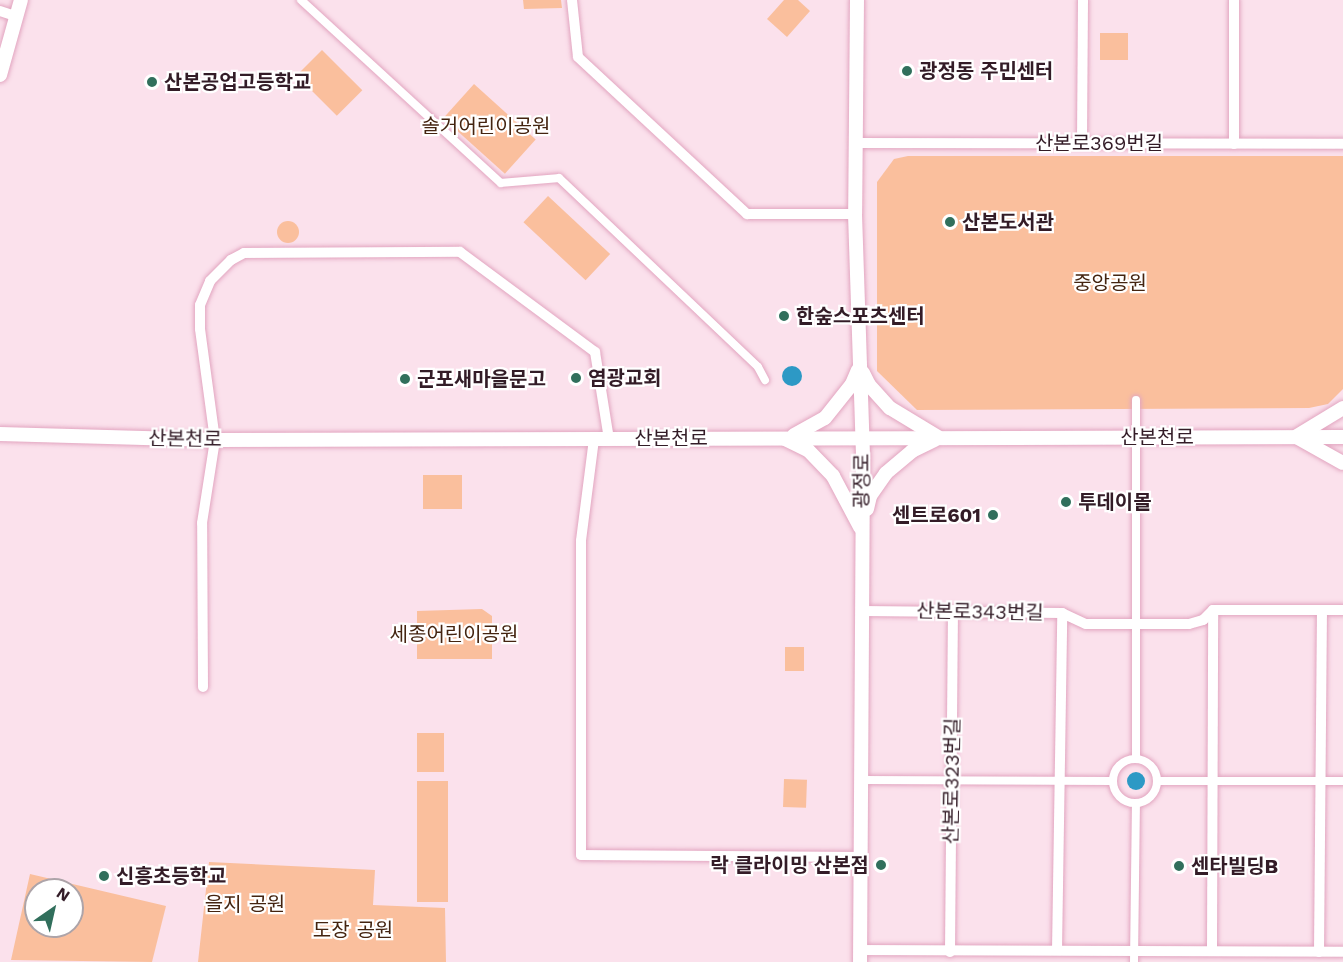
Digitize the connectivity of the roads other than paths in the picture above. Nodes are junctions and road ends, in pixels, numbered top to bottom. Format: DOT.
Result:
graph roads {
  1 [pos="21,0"];
  2 [pos="301,0"];
  3 [pos="572,0"];
  4 [pos="857,0"];
  5 [pos="1083,0"];
  6 [pos="1234,0"];
  7 [pos="0,11"];
  8 [pos="15,16"];
  9 [pos="0,75"];
  10 [pos="856,143"];
  11 [pos="1082,143"];
  12 [pos="1234,144"];
  13 [pos="1343,144"];
  14 [pos="855,214"];
  15 [pos="860,365"];
  16 [pos="765,380"];
  17 [pos="1136,400"];
  18 [pos="1343,408"];
  19 [pos="0,434"];
  20 [pos="862,437"];
  21 [pos="1136,437"];
  22 [pos="1296,437"];
  23 [pos="1343,437"];
  24 [pos="783,438"];
  25 [pos="940,438"];
  26 [pos="594,439"];
  27 [pos="609,439"];
  28 [pos="215,440"];
  29 [pos="1343,463"];
  30 [pos="862,531"];
  31 [pos="953,610"];
  32 [pos="1213,610"];
  33 [pos="1343,610"];
  34 [pos="862,611"];
  35 [pos="1322,611"];
  36 [pos="1062,613"];
  37 [pos="1137,624"];
  38 [pos="203,687"];
  39 [pos="1136,759"];
  40 [pos="861,780"];
  41 [pos="952,781"];
  42 [pos="1059,781"];
  43 [pos="1113,781"];
  44 [pos="1158,781"];
  45 [pos="1212,781"];
  46 [pos="1320,781"];
  47 [pos="1343,781"];
  48 [pos="1136,803"];
  49 [pos="860,857"];
  50 [pos="1057,951"];
  51 [pos="1212,951"];
  52 [pos="950,952"];
  53 [pos="1319,952"];
  54 [pos="1343,952"];
  55 [pos="860,956"];
  56 [pos="1134,956"];
  1 -- 8 [label="street"];
  2 -- 16 [label="street"];
  3 -- 14 [label="street"];
  4 -- 10 [label="street, 광정로"];
  5 -- 11 [label="street"];
  6 -- 12 [label="street"];
  7 -- 8 [label="street"];
  8 -- 9 [label="street"];
  10 -- 11 [label="street, 산본로369번길"];
  10 -- 14 [label="street, 광정로"];
  11 -- 12 [label="street, 산본로369번길"];
  12 -- 13 [label="street, 산본로369번길"];
  14 -- 15 [label="street, 광정로"];
  15 -- 20 [label="street, 광정로"];
  15 -- 24 [label="street"];
  15 -- 25 [label="street"];
  17 -- 21 [label="street"];
  18 -- 22 [label="street"];
  19 -- 28 [label="street, 산본천로"];
  20 -- 24 [label="street, 산본천로"];
  20 -- 25 [label="street, 산본천로"];
  20 -- 30 [label="street, 광정로"];
  21 -- 22 [label="street, 산본천로"];
  21 -- 25 [label="street, 산본천로"];
  21 -- 37 [label="street"];
  22 -- 23 [label="street, 산본천로"];
  22 -- 29 [label="street"];
  24 -- 27 [label="street, 산본천로"];
  24 -- 30 [label="street"];
  25 -- 30 [label="street"];
  26 -- 27 [label="street, 산본천로"];
  26 -- 28 [label="street, 산본천로"];
  26 -- 49 [label="street"];
  27 -- 28 [label="street"];
  28 -- 38 [label="street"];
  30 -- 34 [label="street, 광정로"];
  31 -- 34 [label="street, 산본로343번길"];
  31 -- 36 [label="street, 산본로343번길"];
  31 -- 41 [label="street, 산본로323번길"];
  32 -- 35 [label="street, 산본로343번길"];
  32 -- 37 [label="street, 산본로343번길"];
  32 -- 45 [label="street"];
  33 -- 35 [label="street, 산본로343번길"];
  34 -- 40 [label="street, 광정로"];
  35 -- 46 [label="street"];
  36 -- 37 [label="street, 산본로343번길"];
  36 -- 42 [label="street"];
  37 -- 39 [label="street"];
  39 -- 43 [label="street"];
  39 -- 44 [label="street"];
  40 -- 41 [label="street"];
  40 -- 49 [label="street, 광정로"];
  41 -- 42 [label="street"];
  41 -- 52 [label="street, 산본로323번길"];
  42 -- 43 [label="street"];
  42 -- 50 [label="street"];
  43 -- 48 [label="street"];
  44 -- 45 [label="street"];
  44 -- 48 [label="street"];
  45 -- 46 [label="street"];
  45 -- 51 [label="street"];
  46 -- 47 [label="street"];
  46 -- 53 [label="street"];
  48 -- 56 [label="street"];
  49 -- 55 [label="street, 광정로"];
  50 -- 52 [label="street"];
  50 -- 56 [label="street"];
  51 -- 53 [label="street"];
  51 -- 56 [label="street"];
  52 -- 55 [label="street"];
  53 -- 54 [label="street"];
}
